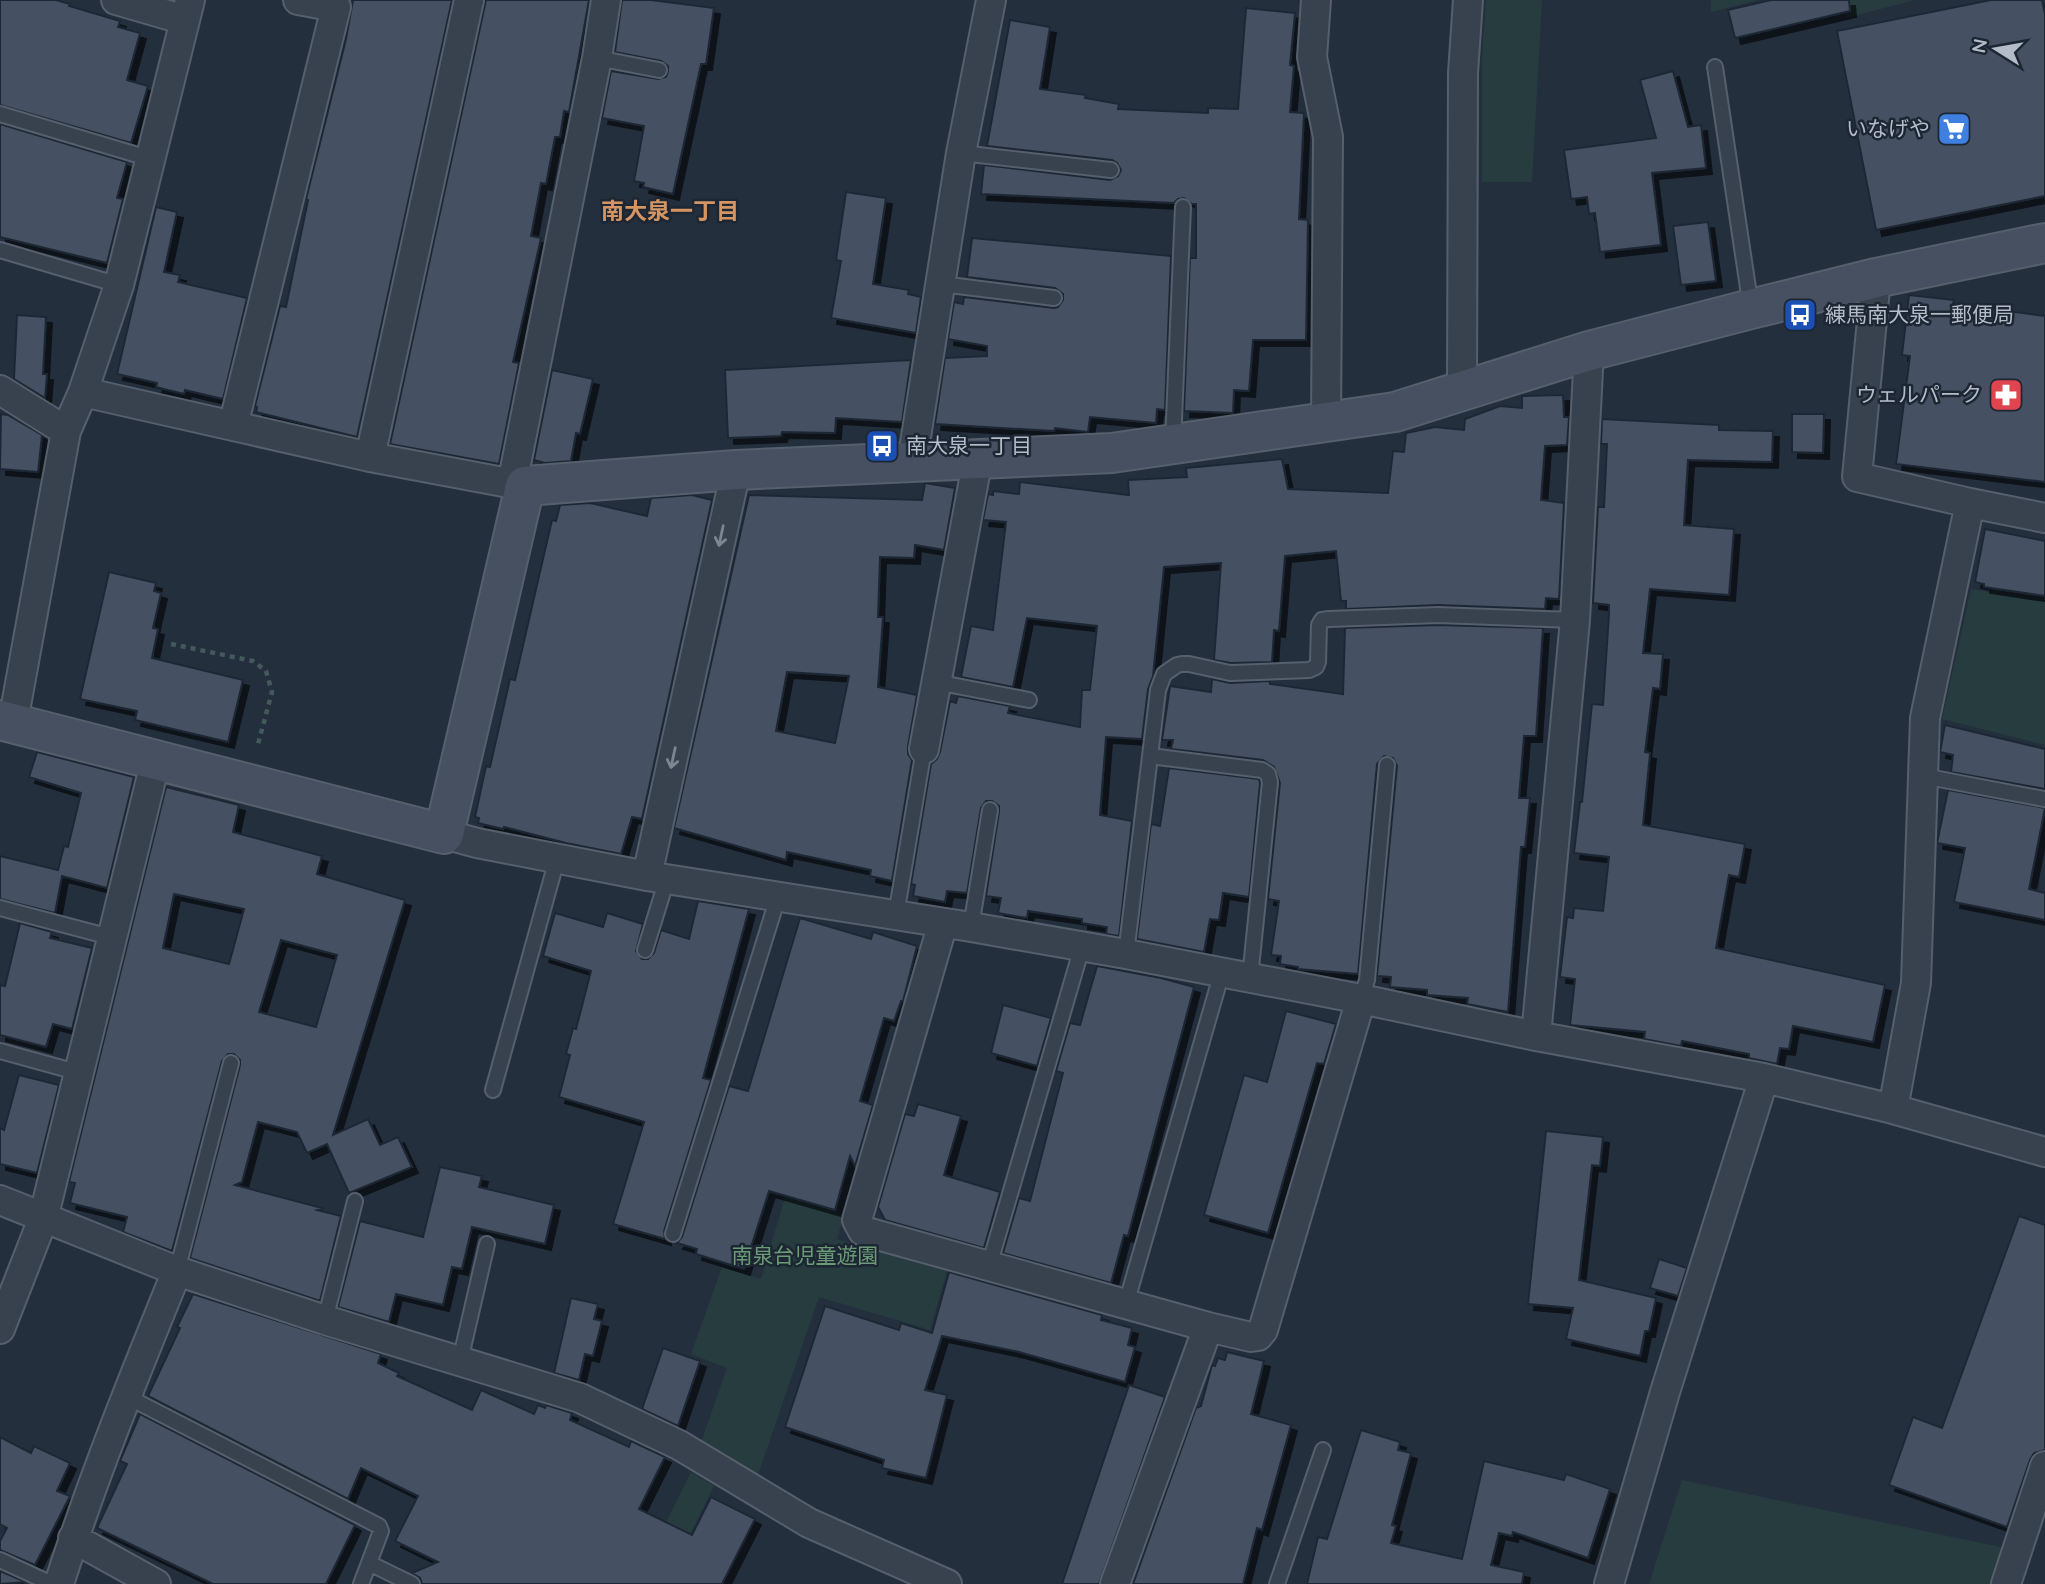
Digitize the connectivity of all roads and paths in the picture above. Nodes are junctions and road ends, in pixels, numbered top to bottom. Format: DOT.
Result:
graph roads {
  1 [pos="116,0"];
  2 [pos="298,0"];
  3 [pos="469,0"];
  4 [pos="606,0"];
  5 [pos="991,0"];
  6 [pos="1316,0"];
  7 [pos="1468,0"];
  8 [pos="188,10"];
  9 [pos="597,58"];
  10 [pos="1715,67"];
  11 [pos="659,70"];
  12 [pos="0,114"];
  13 [pos="961,153"];
  14 [pos="151,159"];
  15 [pos="1111,170"];
  16 [pos="1183,207"];
  17 [pos="2045,243"];
  18 [pos="0,250"];
  19 [pos="1877,278"];
  20 [pos="941,284"];
  21 [pos="118,285"];
  22 [pos="1054,298"];
  23 [pos="1751,309"];
  24 [pos="1589,352"];
  25 [pos="1462,389"];
  26 [pos="0,390"];
  27 [pos="83,392"];
  28 [pos="1326,422"];
  29 [pos="233,426"];
  30 [pos="66,430"];
  31 [pos="1173,444"];
  32 [pos="370,457"];
  33 [pos="978,458"];
  34 [pos="912,462"];
  35 [pos="736,470"];
  36 [pos="518,485"];
  37 [pos="1970,503"];
  38 [pos="2045,518"];
  39 [pos="1575,620"];
  40 [pos="171,644"];
  41 [pos="936,682"];
  42 [pos="1029,700"];
  43 [pos="6,721"];
  44 [pos="924,749"];
  45 [pos="1150,756"];
  46 [pos="156,759"];
  47 [pos="1387,765"];
  48 [pos="1923,776"];
  49 [pos="247,782"];
  50 [pos="2044,799"];
  51 [pos="990,810"];
  52 [pos="444,834"];
  53 [pos="557,859"];
  54 [pos="657,878"];
  55 [pos="778,897"];
  56 [pos="0,908"];
  57 [pos="895,915"];
  58 [pos="943,923"];
  59 [pos="971,927"];
  60 [pos="114,938"];
  61 [pos="1082,947"];
  62 [pos="645,950"];
  63 [pos="1126,954"];
  64 [pos="1222,972"];
  65 [pos="1250,978"];
  66 [pos="1361,999"];
  67 [pos="1536,1036"];
  68 [pos="0,1051"];
  69 [pos="231,1063"];
  70 [pos="80,1073"];
  71 [pos="1765,1078"];
  72 [pos="493,1090"];
  73 [pos="1893,1110"];
  74 [pos="2045,1152"];
  75 [pos="0,1200"];
  76 [pos="355,1201"];
  77 [pos="43,1219"];
  78 [pos="673,1234"];
  79 [pos="487,1244"];
  80 [pos="989,1266"];
  81 [pos="177,1270"];
  82 [pos="1126,1304"];
  83 [pos="326,1321"];
  84 [pos="1208,1327"];
  85 [pos="0,1329"];
  86 [pos="460,1361"];
  87 [pos="126,1396"];
  88 [pos="1323,1450"];
  89 [pos="2045,1466"];
  90 [pos="2039,1504"];
  91 [pos="74,1538"];
  92 [pos="0,1560"];
  93 [pos="369,1563"];
  94 [pos="52,1584"];
  95 [pos="59,1584"];
  96 [pos="156,1584"];
  97 [pos="360,1584"];
  98 [pos="412,1584"];
  99 [pos="947,1584"];
  100 [pos="1115,1584"];
  101 [pos="1277,1584"];
  102 [pos="1609,1584"];
  103 [pos="2006,1584"];
  1 -- 8 [label="street"];
  2 -- 29 [label="street"];
  3 -- 32 [label="street"];
  4 -- 9 [label="street"];
  5 -- 13 [label="street"];
  6 -- 28 [label="street"];
  7 -- 25 [label="street"];
  8 -- 14 [label="street"];
  9 -- 11 [label="lane"];
  9 -- 36 [label="street"];
  10 -- 23 [label="lane"];
  12 -- 14 [label="lane"];
  13 -- 15 [label="lane"];
  13 -- 20 [label="street"];
  14 -- 21 [label="street"];
  16 -- 31 [label="lane"];
  17 -- 19 [label="street"];
  18 -- 21 [label="lane"];
  19 -- 23 [label="street"];
  19 -- 37 [label="street"];
  20 -- 22 [label="lane"];
  20 -- 34 [label="street"];
  21 -- 27 [label="street"];
  23 -- 24 [label="street"];
  24 -- 25 [label="street"];
  24 -- 39 [label="street"];
  25 -- 28 [label="street"];
  26 -- 30 [label="street"];
  27 -- 29 [label="street"];
  27 -- 30 [label="street"];
  28 -- 31 [label="street"];
  29 -- 32 [label="street"];
  30 -- 43 [label="street"];
  31 -- 33 [label="street"];
  32 -- 36 [label="street"];
  33 -- 34 [label="street"];
  33 -- 41 [label="street"];
  34 -- 35 [label="street"];
  35 -- 36 [label="street"];
  35 -- 54 [label="street, one-way"];
  36 -- 52 [label="street"];
  37 -- 38 [label="street"];
  37 -- 48 [label="street"];
  39 -- 45 [label="lane"];
  39 -- 67 [label="street"];
  40 -- 49 [label="path"];
  41 -- 42 [label="lane"];
  41 -- 44 [label="street"];
  43 -- 46 [label="street"];
  44 -- 57 [label="lane"];
  45 -- 63 [label="lane"];
  45 -- 65 [label="lane"];
  46 -- 49 [label="street"];
  46 -- 60 [label="street"];
  47 -- 66 [label="lane"];
  48 -- 50 [label="lane"];
  48 -- 73 [label="street"];
  49 -- 52 [label="street"];
  51 -- 59 [label="lane"];
  52 -- 53 [label="street"];
  53 -- 54 [label="street"];
  53 -- 72 [label="lane"];
  54 -- 55 [label="street"];
  54 -- 62 [label="lane"];
  55 -- 57 [label="street"];
  55 -- 78 [label="lane"];
  56 -- 60 [label="lane"];
  57 -- 58 [label="street"];
  58 -- 59 [label="street"];
  58 -- 80 [label="street"];
  59 -- 61 [label="street"];
  60 -- 70 [label="street"];
  61 -- 63 [label="street"];
  61 -- 80 [label="lane"];
  63 -- 64 [label="street"];
  64 -- 65 [label="street"];
  64 -- 82 [label="lane"];
  65 -- 66 [label="street"];
  66 -- 67 [label="street"];
  66 -- 84 [label="street"];
  67 -- 71 [label="street"];
  68 -- 70 [label="lane"];
  69 -- 81 [label="lane"];
  70 -- 77 [label="street"];
  71 -- 73 [label="street"];
  71 -- 102 [label="street"];
  73 -- 74 [label="street"];
  75 -- 77 [label="street"];
  76 -- 83 [label="lane"];
  77 -- 81 [label="street"];
  77 -- 85 [label="street"];
  79 -- 86 [label="lane"];
  80 -- 82 [label="street"];
  81 -- 83 [label="street"];
  81 -- 87 [label="street"];
  82 -- 84 [label="street"];
  83 -- 86 [label="street"];
  84 -- 100 [label="street"];
  86 -- 99 [label="street"];
  87 -- 91 [label="street"];
  87 -- 93 [label="lane"];
  88 -- 101 [label="lane"];
  89 -- 90 [label="street"];
  90 -- 103 [label="street"];
  91 -- 95 [label="street"];
  91 -- 96 [label="street"];
  92 -- 94 [label="lane"];
  93 -- 97 [label="lane"];
  93 -- 98 [label="lane"];
}
